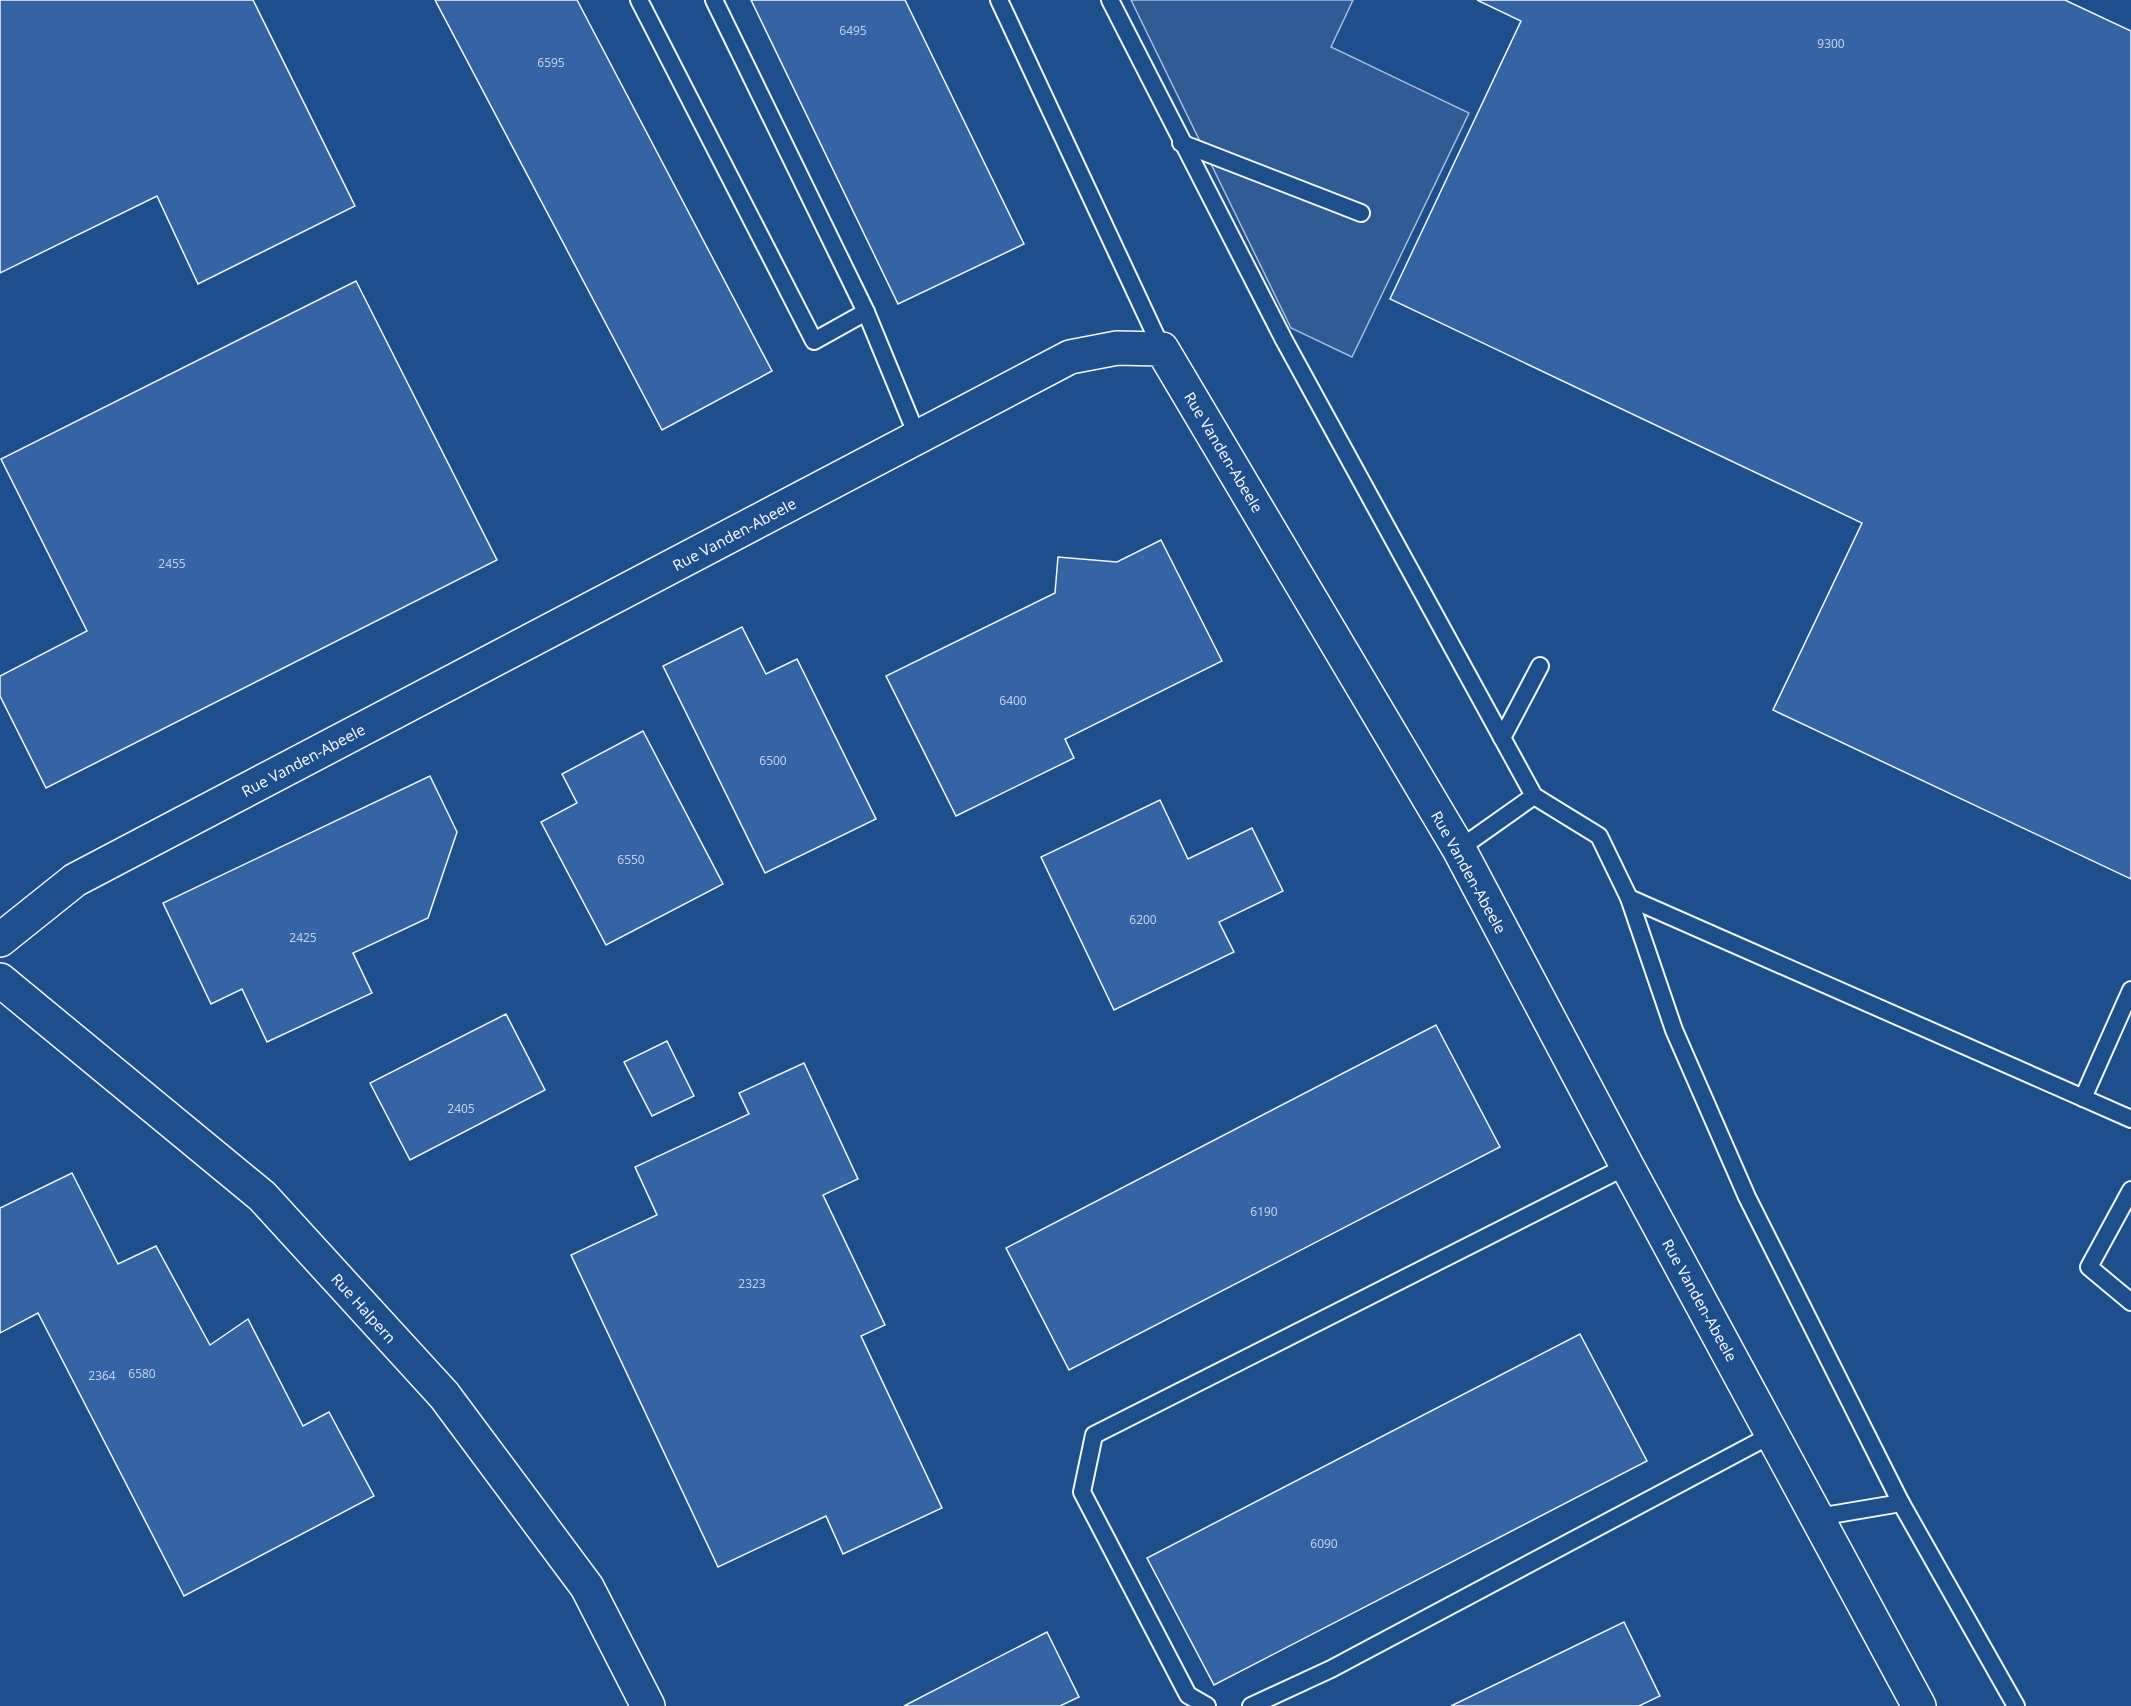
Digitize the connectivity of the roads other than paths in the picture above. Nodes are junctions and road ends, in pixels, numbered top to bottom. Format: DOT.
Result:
graph roads {
  1 [pos="639,0"];
  2 [pos="714,0"];
  3 [pos="999,0"];
  4 [pos="1110,0"];
  5 [pos="1181,143"];
  6 [pos="1361,213"];
  7 [pos="866,312"];
  8 [pos="1162,349"];
  9 [pos="918,438"];
  10 [pos="1540,666"];
  11 [pos="1502,738"];
  12 [pos="1533,796"];
  13 [pos="1459,849"];
  14 [pos="1629,898"];
  15 [pos="0,940"];
  16 [pos="0,980"];
  17 [pos="2131,990"];
  18 [pos="2083,1098"];
  19 [pos="2131,1119"];
  20 [pos="1627,1166"];
  21 [pos="2131,1190"];
  22 [pos="2131,1302"];
  23 [pos="1773,1434"];
  24 [pos="1901,1503"];
  25 [pos="1818,1517"];
  26 [pos="648,1706"];
  27 [pos="1207,1706"];
  28 [pos="1251,1706"];
  29 [pos="1919,1706"];
  30 [pos="2016,1706"];
  1 -- 7 [label="lane"];
  2 -- 7 [label="lane"];
  3 -- 8 [label="lane"];
  4 -- 5 [label="lane"];
  5 -- 6 [label="lane"];
  5 -- 11 [label="lane"];
  7 -- 9 [label="lane"];
  8 -- 9 [label="street, Rue Vanden-Abeele"];
  8 -- 13 [label="street, Rue Vanden-Abeele"];
  9 -- 15 [label="street, Rue Vanden-Abeele"];
  10 -- 11 [label="lane"];
  11 -- 12 [label="lane"];
  12 -- 13 [label="lane"];
  12 -- 14 [label="lane"];
  13 -- 20 [label="street, Rue Vanden-Abeele"];
  14 -- 18 [label="lane"];
  14 -- 24 [label="lane"];
  16 -- 26 [label="street, Rue Halpern"];
  17 -- 18 [label="lane"];
  18 -- 19 [label="lane"];
  20 -- 23 [label="street, Rue Vanden-Abeele"];
  20 -- 27 [label="lane"];
  21 -- 22 [label="lane"];
  23 -- 25 [label="street, Rue Vanden-Abeele"];
  23 -- 28 [label="lane"];
  24 -- 25 [label="lane"];
  24 -- 30 [label="lane"];
  25 -- 29 [label="street, Rue Vanden-Abeele"];
}
